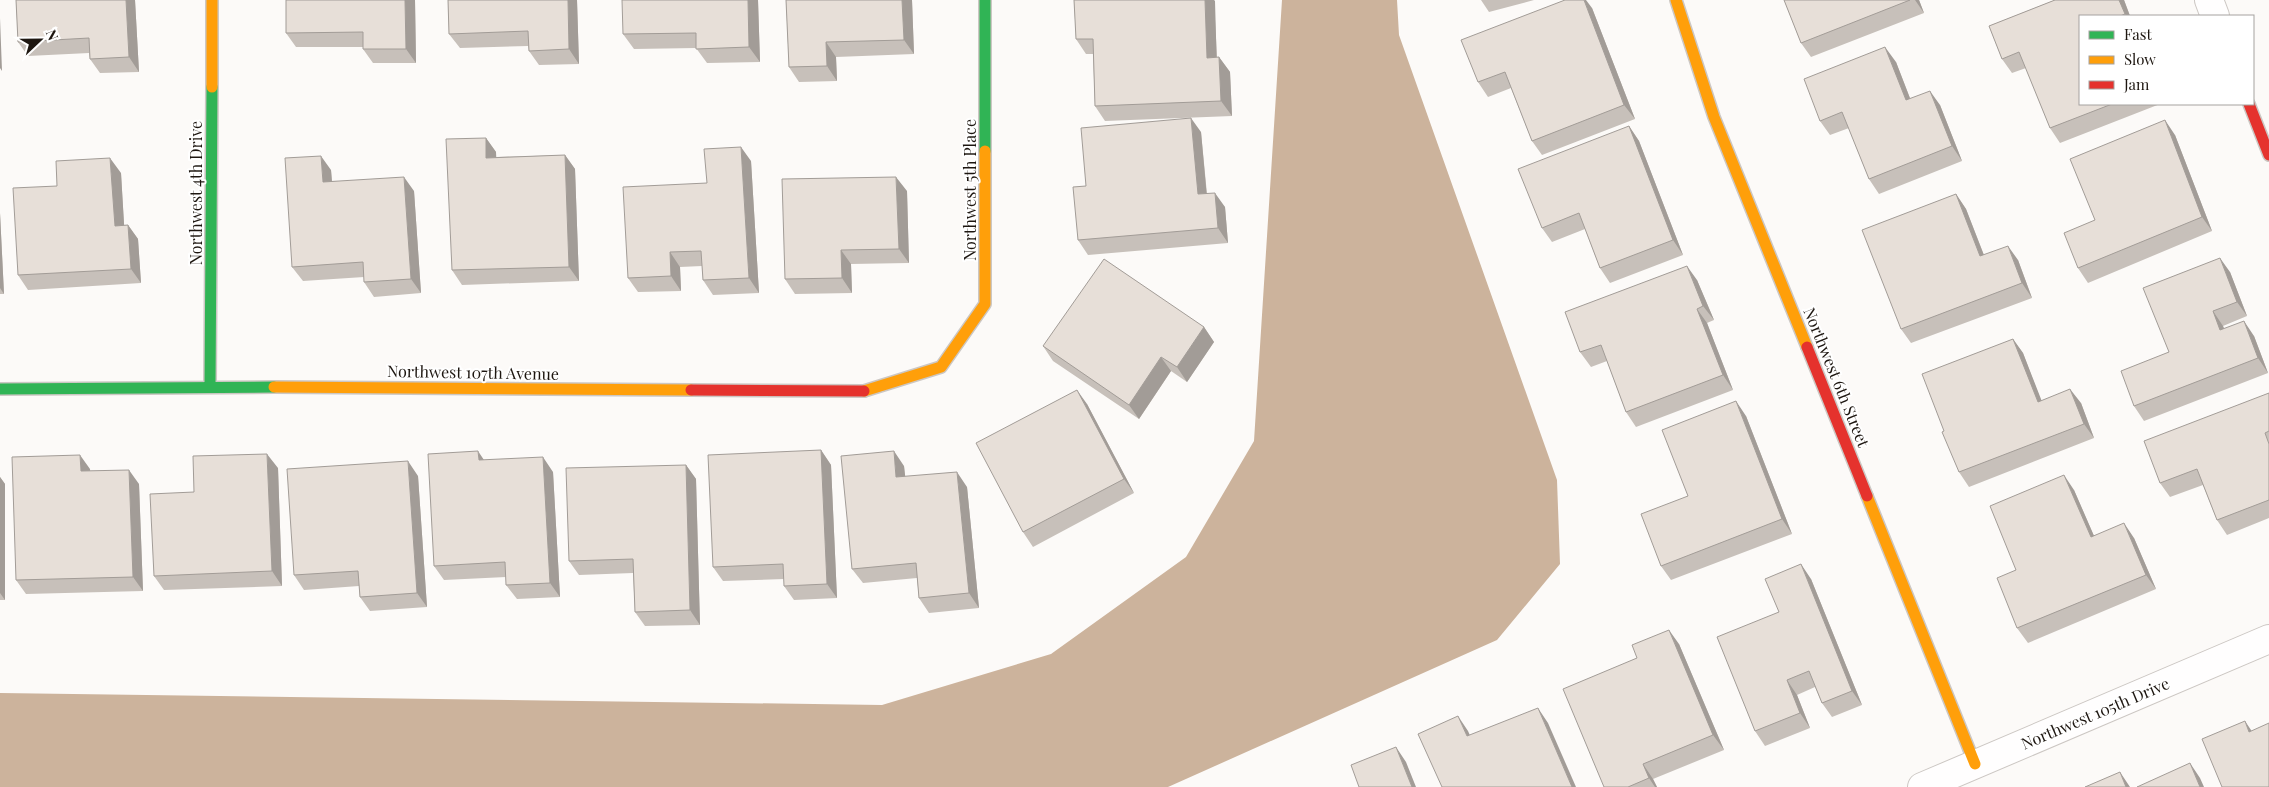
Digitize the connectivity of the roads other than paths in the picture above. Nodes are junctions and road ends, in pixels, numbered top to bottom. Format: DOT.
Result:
graph roads {
  1 [pos="212,0"];
  2 [pos="985,0"];
  3 [pos="1676,0"];
  4 [pos="2209,0"];
  5 [pos="2216,15"];
  6 [pos="2249,105"];
  7 [pos="2269,155"];
  8 [pos="941,367"];
  9 [pos="210,386"];
  10 [pos="0,389"];
  11 [pos="2269,639"];
  12 [pos="1975,764"];
  13 [pos="1922,787"];
  1 -- 9 [label="street, Northwest 4th Drive"];
  2 -- 8 [label="street, Northwest 5th Place"];
  3 -- 12 [label="street, Northwest 6th Street"];
  4 -- 5 [label="street"];
  6 -- 7 [label="street"];
  8 -- 9 [label="street, Northwest 107th Avenue"];
  9 -- 10 [label="street, Northwest 107th Avenue"];
  11 -- 12 [label="street, Northwest 105th Drive"];
  12 -- 13 [label="street, Northwest 105th Drive"];
}
